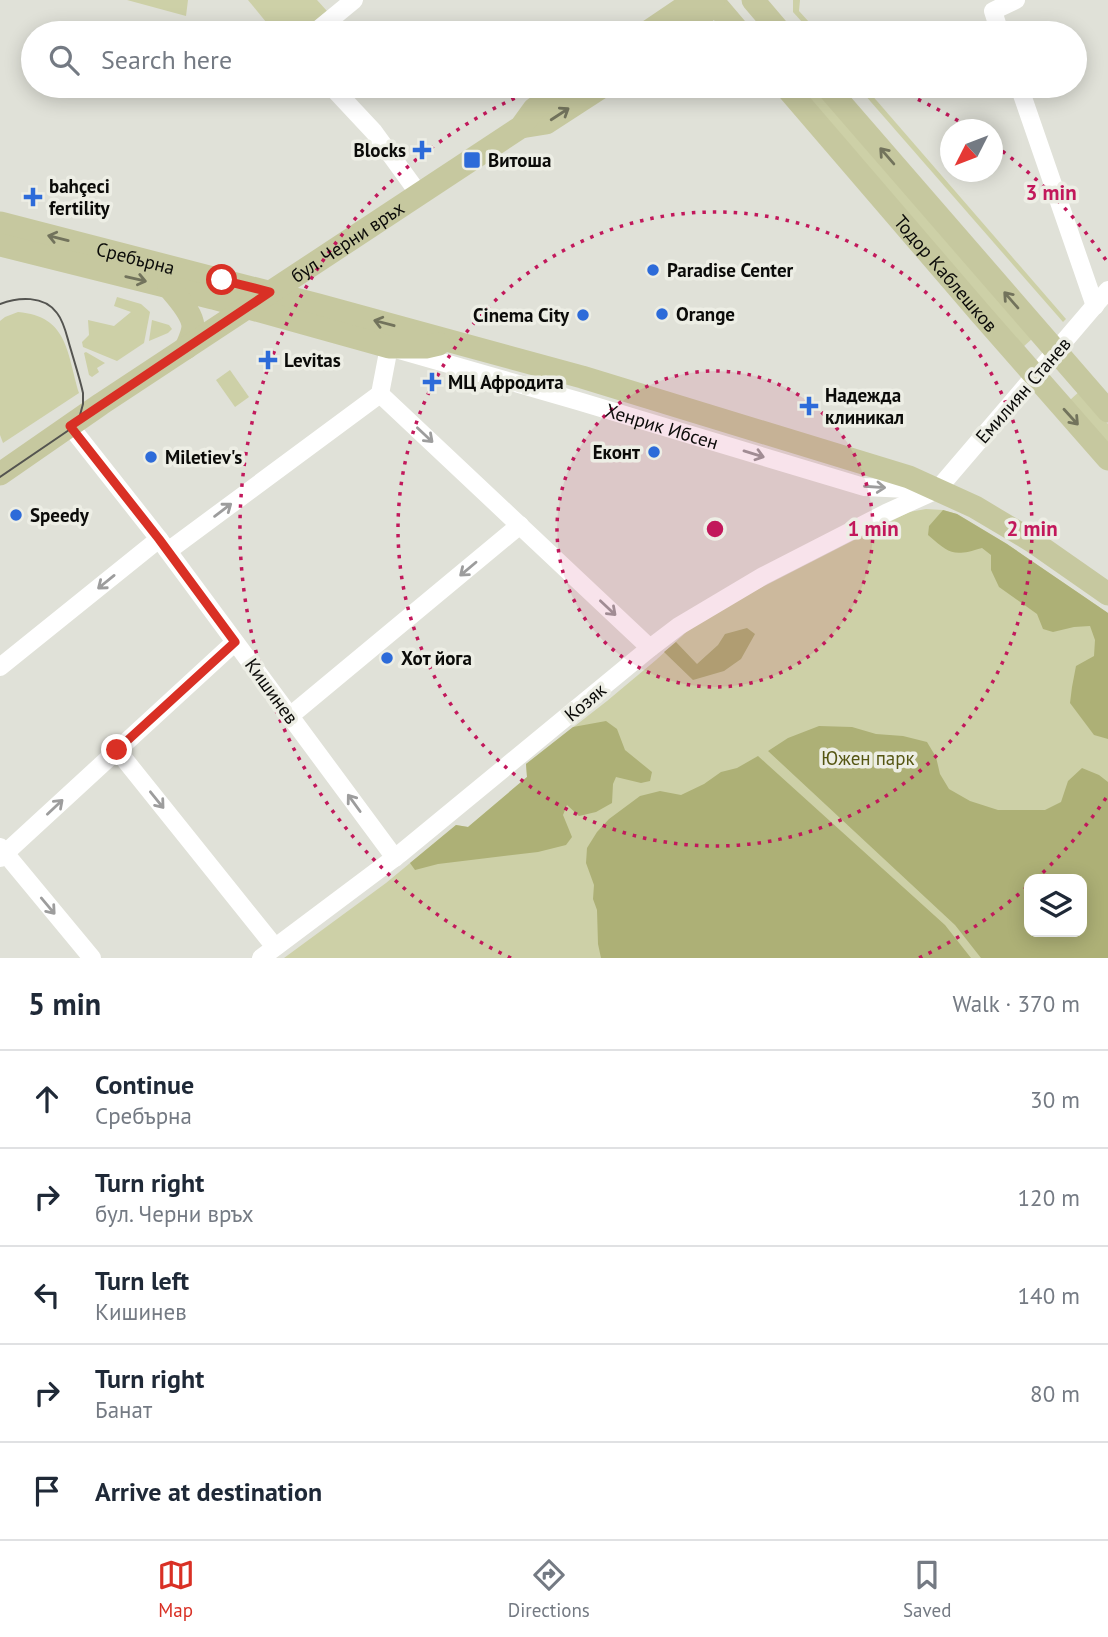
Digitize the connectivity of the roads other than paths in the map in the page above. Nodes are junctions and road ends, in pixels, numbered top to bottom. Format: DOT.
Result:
graph roads {
  1 [pos="355,0"];
  2 [pos="713,0"];
  3 [pos="752,0"];
  4 [pos="1016,0"];
  5 [pos="329,21"];
  6 [pos="664,21"];
  7 [pos="698,21"];
  8 [pos="730,21"];
  9 [pos="770,21"];
  10 [pos="996,21"];
  11 [pos="342,98"];
  12 [pos="550,98"];
  13 [pos="585,98"];
  14 [pos="795,98"];
  15 [pos="836,98"];
  16 [pos="1022,98"];
  17 [pos="522,127"];
  18 [pos="419,194"];
  19 [pos="0,223"];
  20 [pos="0,245"];
  21 [pos="169,287"];
  22 [pos="1108,290"];
  23 [pos="270,292"];
  24 [pos="1095,306"];
  25 [pos="248,307"];
  26 [pos="449,341"];
  27 [pos="389,347"];
  28 [pos="187,348"];
  29 [pos="1056,352"];
  30 [pos="1034,375"];
  31 [pos="380,394"];
  32 [pos="1108,411"];
  33 [pos="70,426"];
  34 [pos="1108,459"];
  35 [pos="0,474"];
  36 [pos="937,490"];
  37 [pos="520,525"];
  38 [pos="164,545"];
  39 [pos="1108,594"];
  40 [pos="235,642"];
  41 [pos="650,648"];
  42 [pos="0,667"];
  43 [pos="290,716"];
  44 [pos="117,750"];
  45 [pos="2,853"];
  46 [pos="395,858"];
  47 [pos="268,953"];
  48 [pos="92,958"];
  1 -- 5 [label="street"];
  2 -- 6 [label="main road"];
  2 -- 7 [label="main road"];
  2 -- 8 [label="main road"];
  3 -- 9 [label="main road"];
  4 -- 10 [label="street"];
  11 -- 18 [label="street"];
  12 -- 17 [label="main road, бул. Черни връх"];
  17 -- 13 [label="main road, бул. Черни връх, one-way"];
  14 -- 30 [label="main road, Тодор Каблешков"];
  29 -- 15 [label="main road, Тодор Каблешков, one-way"];
  16 -- 24 [label="street"];
  17 -- 18 [label="main road, бул. Черни връх"];
  18 -- 23 [label="main road, бул. Черни връх"];
  23 -- 19 [label="main road, Сребърна, one-way"];
  20 -- 21 [label="main road, Сребърна, one-way"];
  21 -- 25 [label="main road, Сребърна"];
  21 -- 28 [label="main road"];
  22 -- 24 [label="street, Емилиян Станев"];
  23 -- 25 [label="main road, бул. Черни връх"];
  26 -- 23 [label="main road, Хенрик Ибсен, one-way"];
  24 -- 29 [label="street, Емилиян Станев"];
  25 -- 27 [label="main road, Хенрик Ибсен"];
  25 -- 28 [label="main road, бул. Черни връх"];
  26 -- 27 [label="main road, Хенрик Ибсен"];
  26 -- 36 [label="main road, Хенрик Ибсен"];
  27 -- 31 [label="street"];
  27 -- 36 [label="street, Хенрик Ибсен, one-way"];
  28 -- 33 [label="main road, бул. Черни връх"];
  29 -- 30 [label="street, Емилиян Станев"];
  29 -- 32 [label="main road, Тодор Каблешков"];
  30 -- 34 [label="main road, Тодор Каблешков, one-way"];
  30 -- 36 [label="street, Емилиян Станев"];
  31 -- 37 [label="street, one-way"];
  38 -- 31 [label="street, one-way"];
  33 -- 35 [label="main road, бул. Черни връх"];
  33 -- 38 [label="street, Кишинев"];
  36 -- 39 [label="main road, Хенрик Ибсен"];
  36 -- 41 [label="street, Козяк"];
  37 -- 41 [label="street, one-way"];
  37 -- 43 [label="street, one-way"];
  38 -- 40 [label="street, Кишинев"];
  38 -- 42 [label="street, one-way"];
  40 -- 43 [label="street, Кишинев"];
  40 -- 44 [label="street"];
  41 -- 46 [label="street, Козяк"];
  46 -- 43 [label="street, Кишинев, one-way"];
  45 -- 44 [label="street, one-way"];
  44 -- 47 [label="street, one-way"];
  45 -- 48 [label="street, one-way"];
  46 -- 47 [label="street, Козяк"];
}
